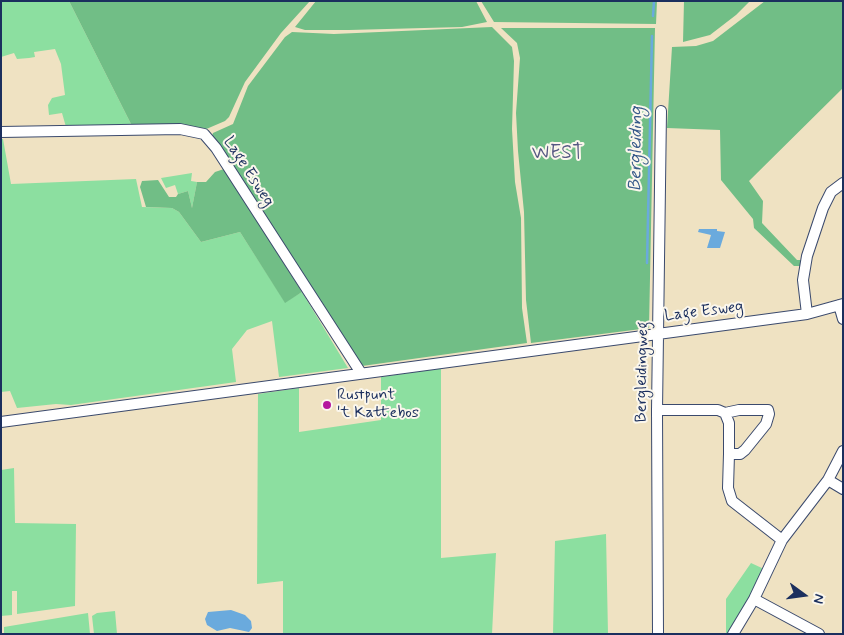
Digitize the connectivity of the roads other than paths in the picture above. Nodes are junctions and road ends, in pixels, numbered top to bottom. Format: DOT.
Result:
graph roads {
  1 [pos="661,111"];
  2 [pos="1,132"];
  3 [pos="843,183"];
  4 [pos="841,305"];
  5 [pos="807,314"];
  6 [pos="843,319"];
  7 [pos="659,333"];
  8 [pos="360,373"];
  9 [pos="657,410"];
  10 [pos="725,413"];
  11 [pos="1,422"];
  12 [pos="843,451"];
  13 [pos="729,454"];
  14 [pos="828,480"];
  15 [pos="843,489"];
  16 [pos="782,540"];
  17 [pos="754,599"];
  18 [pos="658,634"];
  19 [pos="733,634"];
  20 [pos="819,634"];
  1 -- 7 [label="street, Bergleidingweg"];
  2 -- 8 [label="street, Lage Esweg"];
  3 -- 5 [label="street"];
  4 -- 5 [label="street, Lage Esweg"];
  4 -- 6 [label="street"];
  5 -- 7 [label="street, Lage Esweg"];
  7 -- 8 [label="street, Lage Esweg"];
  7 -- 9 [label="street, Bergleidingweg"];
  8 -- 11 [label="street, Lage Esweg"];
  9 -- 10 [label="street"];
  9 -- 18 [label="street, Bergleidingweg"];
  10 -- 13 [label="street"];
  10 -- 13 [label="street"];
  12 -- 14 [label="street"];
  13 -- 16 [label="street"];
  14 -- 15 [label="street"];
  14 -- 16 [label="street"];
  16 -- 17 [label="street"];
  17 -- 19 [label="street"];
  17 -- 20 [label="street"];
}
